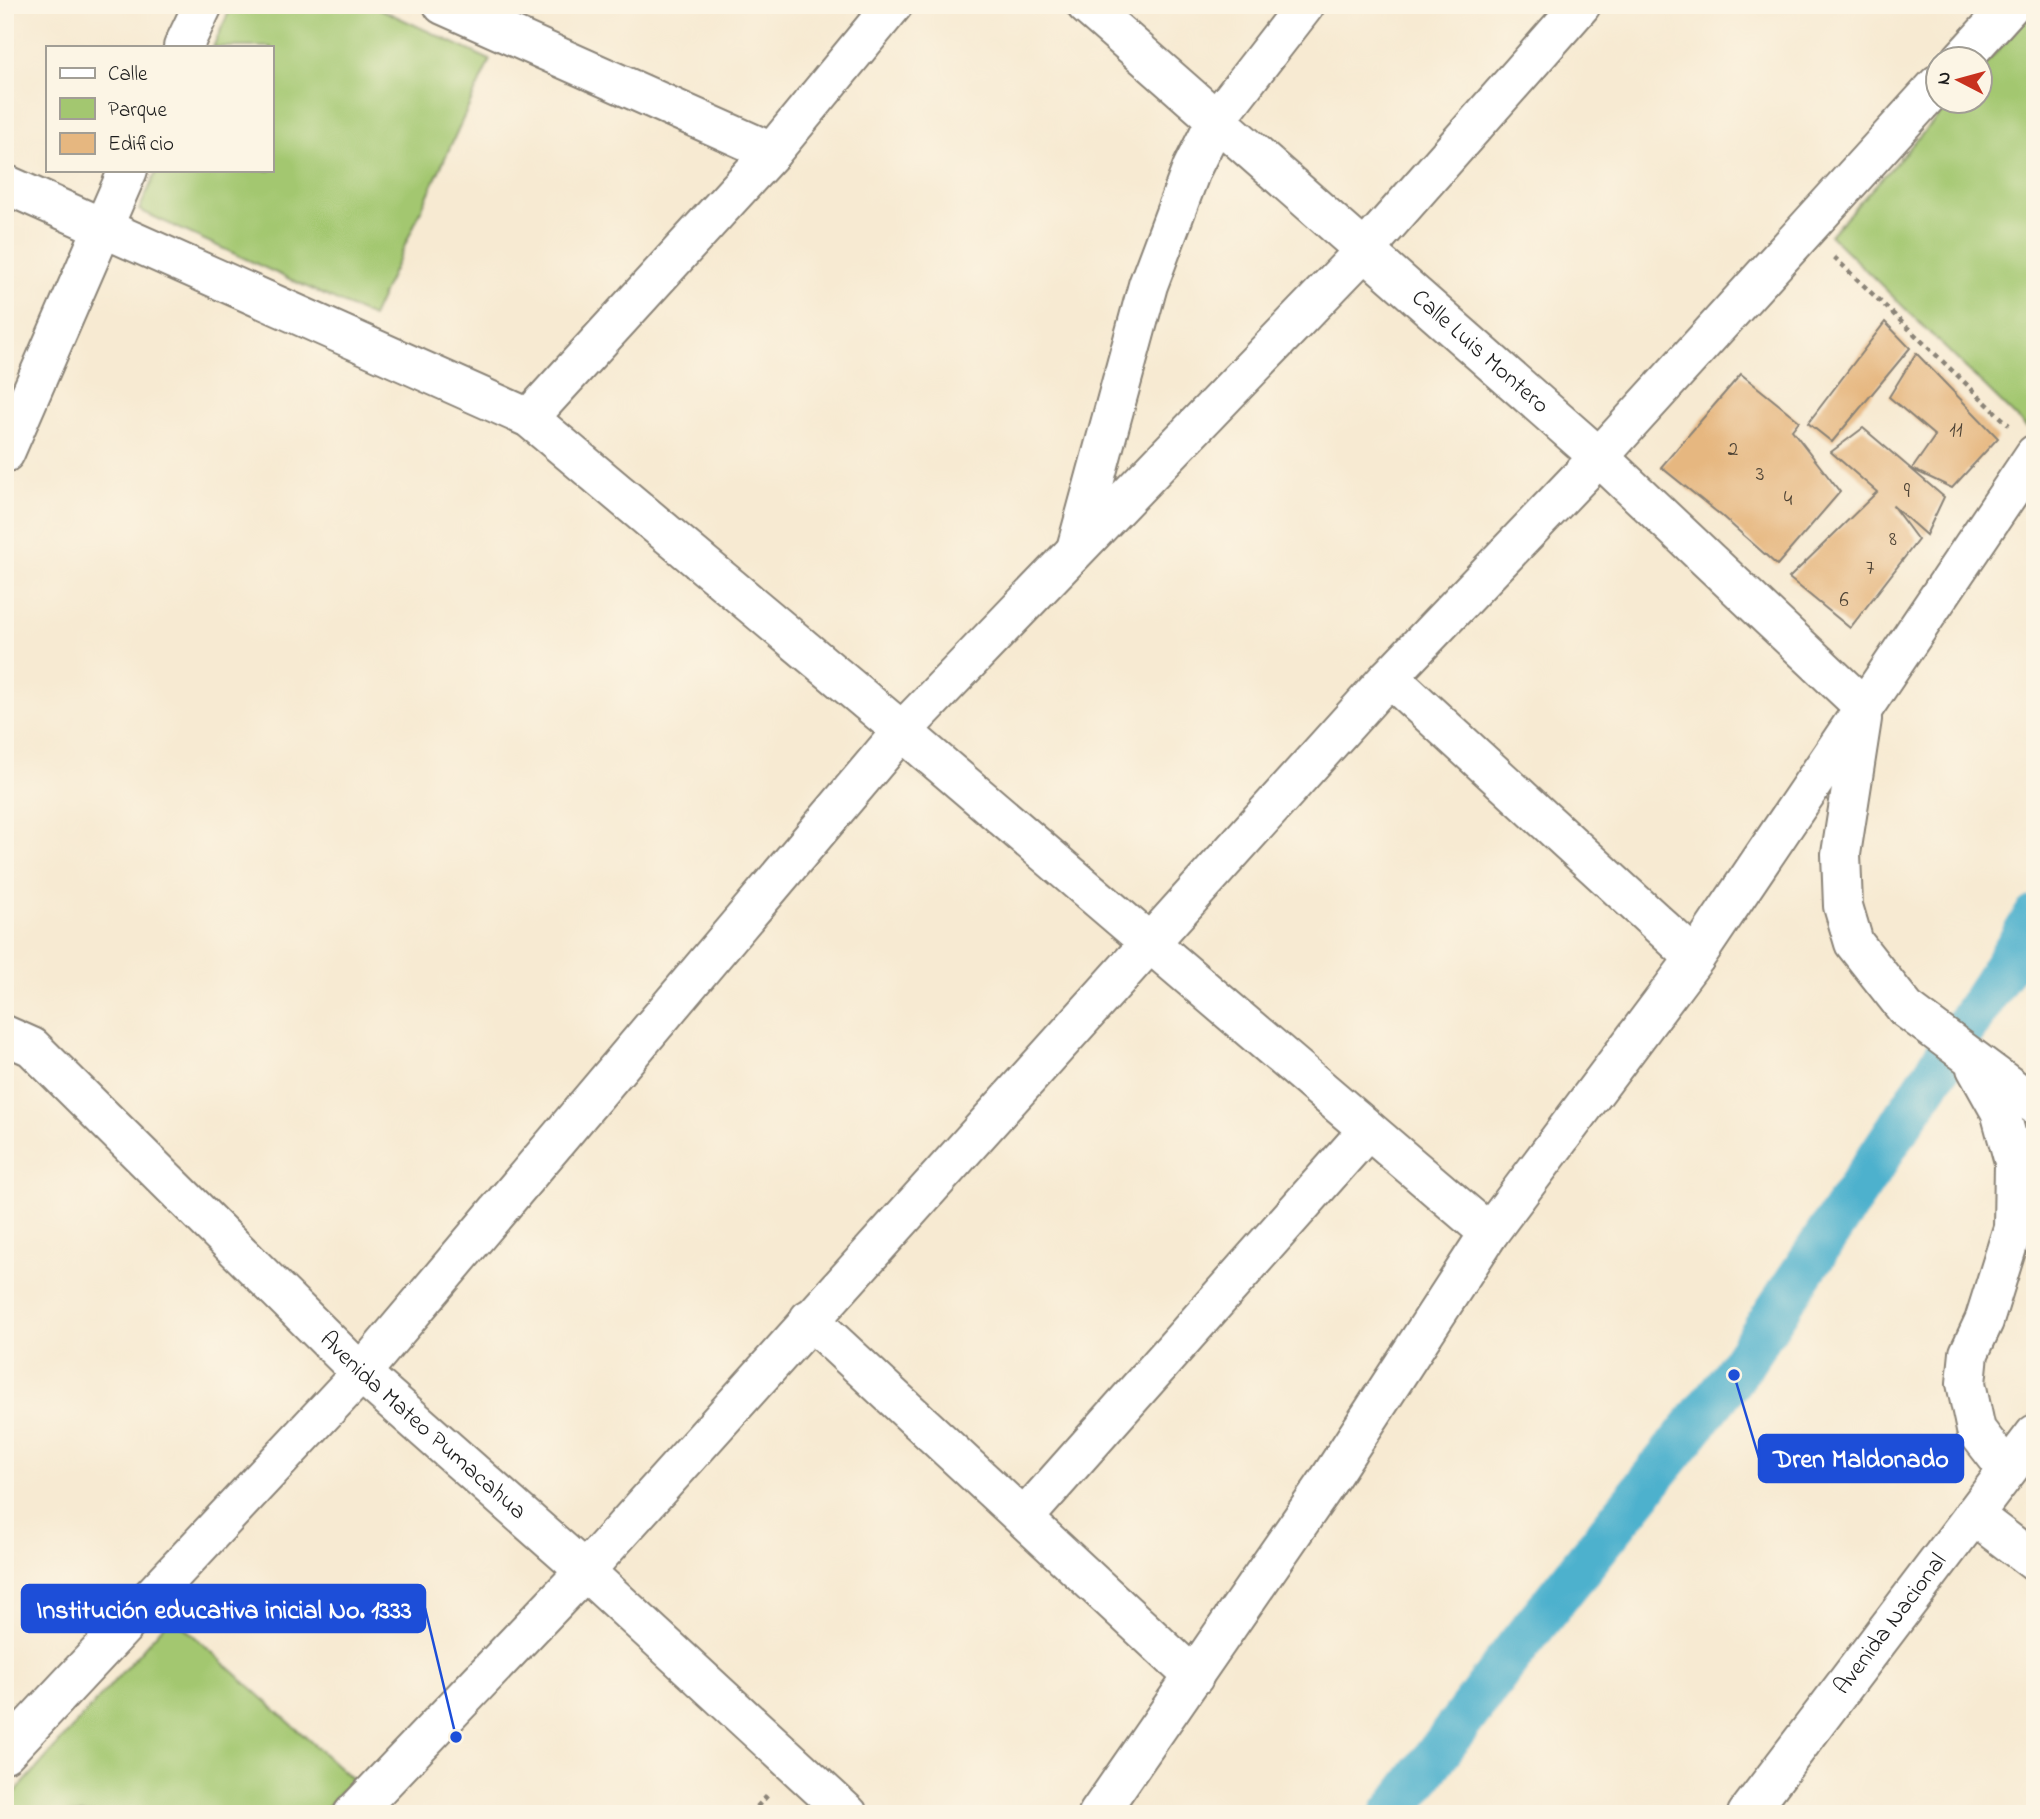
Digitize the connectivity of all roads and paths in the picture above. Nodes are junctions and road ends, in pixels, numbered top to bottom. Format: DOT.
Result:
graph roads {
  1 [pos="203,5"];
  2 [pos="443,5"];
  3 [pos="893,5"];
  4 [pos="1086,5"];
  5 [pos="1304,5"];
  6 [pos="1581,5"];
  7 [pos="2011,5"];
  8 [pos="183,46"];
  9 [pos="1974,46"];
  10 [pos="1924,99"];
  11 [pos="1216,120"];
  12 [pos="772,152"];
  13 [pos="127,172"];
  14 [pos="5,184"];
  15 [pos="102,227"];
  16 [pos="1805,229"];
  17 [pos="1364,251"];
  18 [pos="529,418"];
  19 [pos="2025,442"];
  20 [pos="5,453"];
  21 [pos="1599,457"];
  22 [pos="1076,551"];
  23 [pos="1389,677"];
  24 [pos="1864,707"];
  25 [pos="902,731"];
  26 [pos="1150,943"];
  27 [pos="1695,958"];
  28 [pos="5,1035"];
  29 [pos="1970,1057"];
  30 [pos="2035,1105"];
  31 [pos="1368,1130"];
  32 [pos="1489,1233"];
  33 [pos="809,1320"];
  34 [pos="361,1373"];
  35 [pos="2035,1434"];
  36 [pos="2007,1470"];
  37 [pos="1973,1515"];
  38 [pos="1024,1518"];
  39 [pos="2035,1562"];
  40 [pos="584,1571"];
  41 [pos="1194,1677"];
  42 [pos="5,1753"];
  43 [pos="353,1814"];
  44 [pos="848,1814"];
  45 [pos="1098,1814"];
  46 [pos="1747,1814"];
  1 -- 8 [label="street"];
  2 -- 12 [label="street"];
  3 -- 12 [label="street"];
  4 -- 11 [label="street, Calle Luis Montero"];
  5 -- 11 [label="street"];
  6 -- 17 [label="street"];
  7 -- 9 [label="street"];
  10 -- 16 [label="street"];
  11 -- 17 [label="street, Calle Luis Montero"];
  11 -- 22 [label="street"];
  12 -- 18 [label="street"];
  13 -- 15 [label="street"];
  14 -- 15 [label="street"];
  15 -- 18 [label="street"];
  15 -- 20 [label="street"];
  16 -- 19 [label="path"];
  16 -- 21 [label="street"];
  17 -- 21 [label="street, Calle Luis Montero"];
  17 -- 22 [label="street"];
  18 -- 25 [label="street"];
  19 -- 24 [label="street"];
  21 -- 23 [label="street"];
  21 -- 24 [label="street, Calle Luis Montero"];
  22 -- 25 [label="street"];
  23 -- 26 [label="street"];
  23 -- 27 [label="street"];
  24 -- 27 [label="street"];
  24 -- 29 [label="street"];
  25 -- 26 [label="street"];
  25 -- 34 [label="street"];
  26 -- 31 [label="street"];
  26 -- 33 [label="street"];
  27 -- 32 [label="street"];
  28 -- 34 [label="street, Avenida Mateo Pumacahua"];
  29 -- 30 [label="street"];
  29 -- 36 [label="street"];
  31 -- 32 [label="street"];
  31 -- 38 [label="street"];
  32 -- 41 [label="street"];
  33 -- 38 [label="street"];
  33 -- 40 [label="street"];
  34 -- 40 [label="street, Avenida Mateo Pumacahua"];
  34 -- 42 [label="street"];
  35 -- 36 [label="street, Avenida Nacional"];
  36 -- 37 [label="street, Avenida Nacional"];
  37 -- 39 [label="street"];
  37 -- 46 [label="street, Avenida Nacional"];
  38 -- 41 [label="street"];
  40 -- 43 [label="street"];
  40 -- 44 [label="street, Avenida Mateo Pumacahua"];
  41 -- 45 [label="street"];
}
